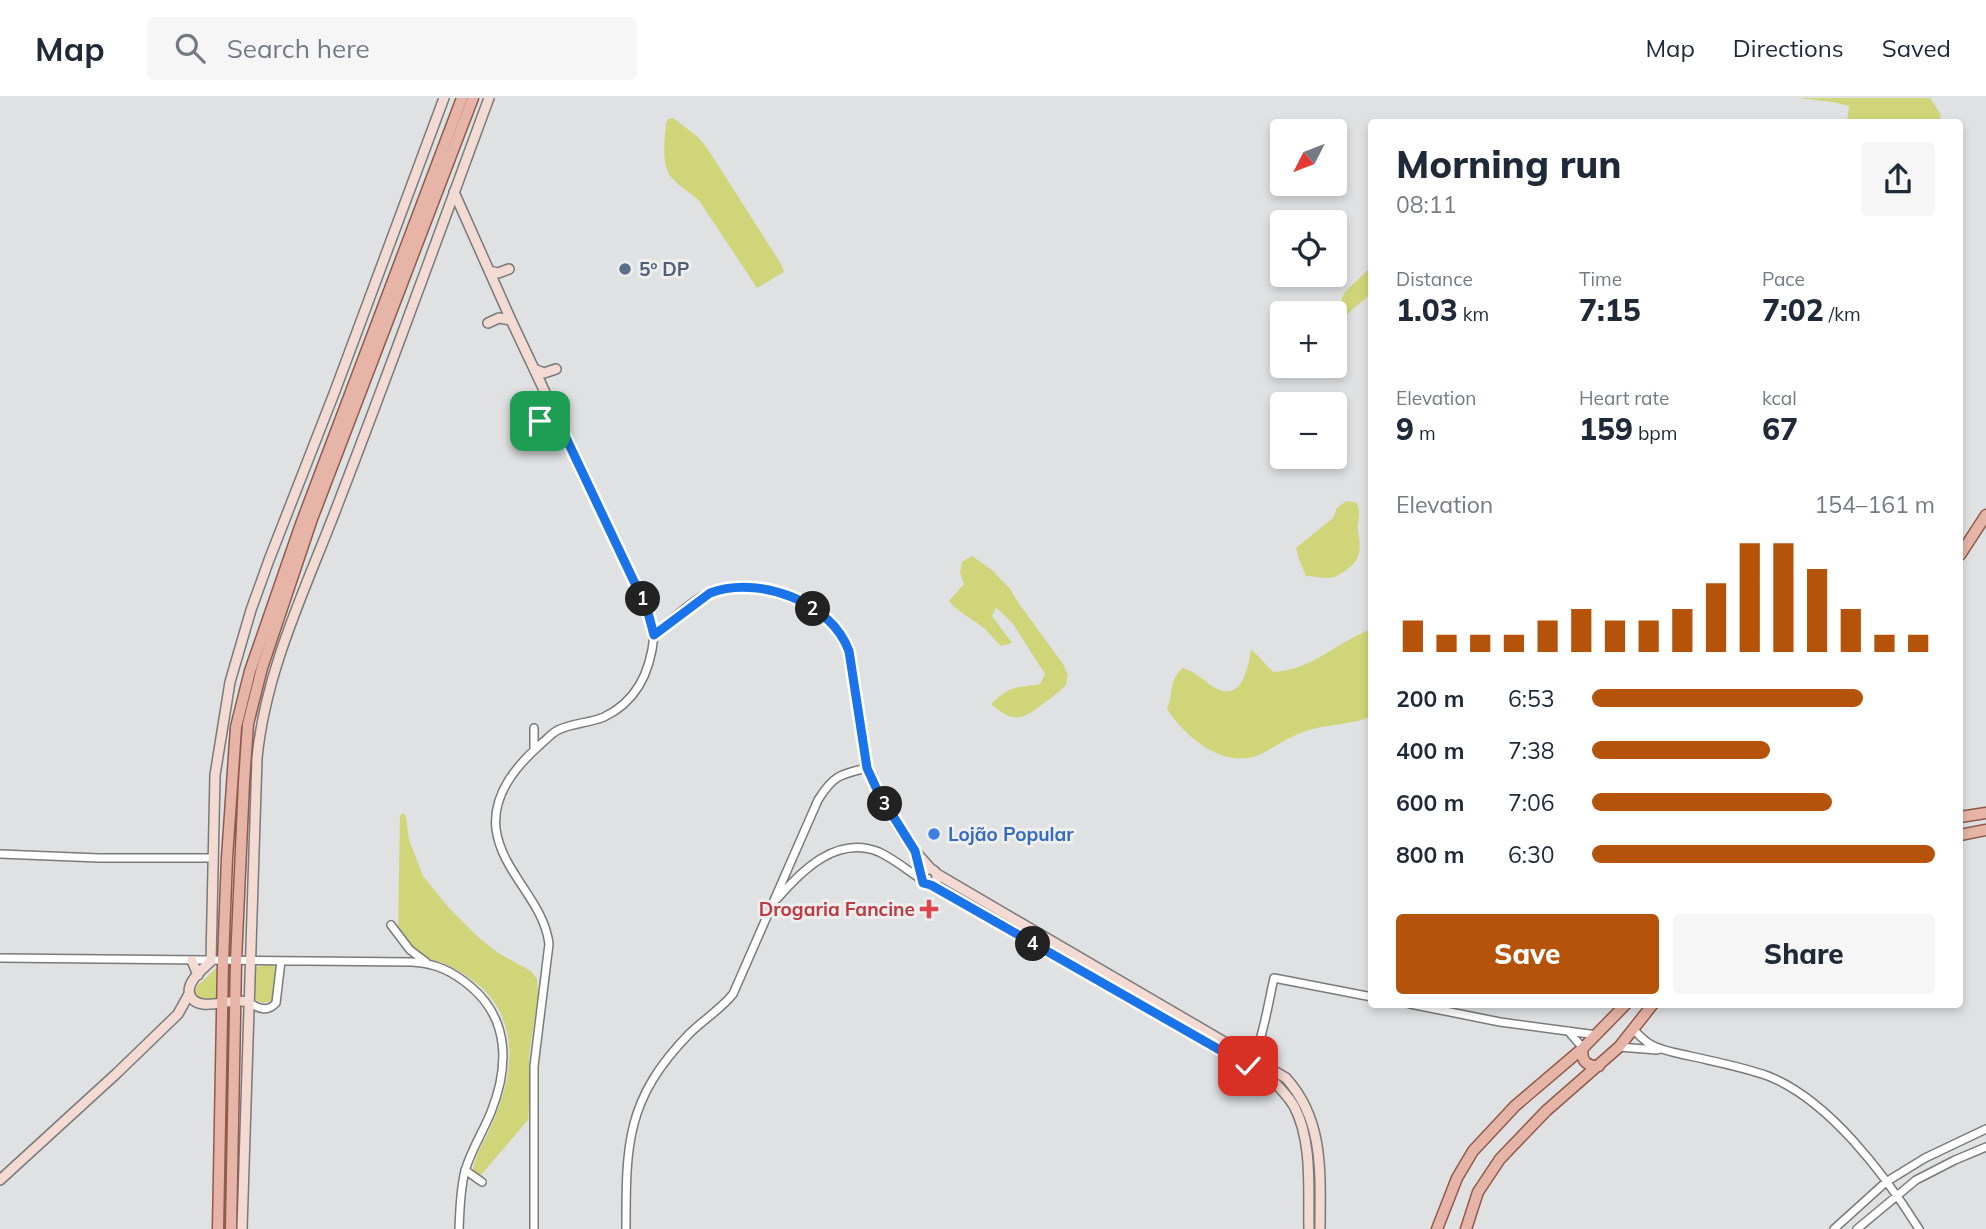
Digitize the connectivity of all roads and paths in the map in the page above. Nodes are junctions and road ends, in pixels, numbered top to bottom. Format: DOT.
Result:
graph roads {
  1 [pos="444,98"];
  2 [pos="472,98"];
  3 [pos="489,98"];
  4 [pos="460,100"];
  5 [pos="454,192"];
  6 [pos="468,223"];
  7 [pos="441,226"];
  8 [pos="509,270"];
  9 [pos="489,271"];
  10 [pos="511,320"];
  11 [pos="488,323"];
  12 [pos="534,369"];
  13 [pos="556,369"];
  14 [pos="559,423"];
  15 [pos="535,424"];
  16 [pos="1986,515"];
  17 [pos="1963,550"];
  18 [pos="654,635"];
  19 [pos="534,728"];
  20 [pos="534,750"];
  21 [pos="867,768"];
  22 [pos="1986,813"];
  23 [pos="1963,817"];
  24 [pos="1986,830"];
  25 [pos="1963,834"];
  26 [pos="915,851"];
  27 [pos="0,854"];
  28 [pos="213,858"];
  29 [pos="789,865"];
  30 [pos="934,871"];
  31 [pos="800,873"];
  32 [pos="921,876"];
  33 [pos="931,885"];
  34 [pos="771,904"];
  35 [pos="391,925"];
  36 [pos="0,958"];
  37 [pos="192,961"];
  38 [pos="211,961"];
  39 [pos="223,961"];
  40 [pos="236,961"];
  41 [pos="250,961"];
  42 [pos="281,961"];
  43 [pos="426,962"];
  44 [pos="198,975"];
  45 [pos="189,994"];
  46 [pos="1368,996"];
  47 [pos="235,1000"];
  48 [pos="223,1002"];
  49 [pos="248,1002"];
  50 [pos="199,1004"];
  51 [pos="1430,1008"];
  52 [pos="1622,1008"];
  53 [pos="1650,1008"];
  54 [pos="178,1014"];
  55 [pos="1568,1030"];
  56 [pos="1634,1030"];
  57 [pos="1597,1035"];
  58 [pos="1619,1047"];
  59 [pos="1583,1048"];
  60 [pos="1665,1050"];
  61 [pos="1250,1062"];
  62 [pos="1599,1066"];
  63 [pos="1986,1129"];
  64 [pos="1986,1147"];
  65 [pos="465,1170"];
  66 [pos="0,1180"];
  67 [pos="482,1182"];
  68 [pos="1886,1182"];
  69 [pos="1897,1196"];
  70 [pos="218,1229"];
  71 [pos="231,1229"];
  72 [pos="242,1229"];
  73 [pos="459,1229"];
  74 [pos="534,1229"];
  75 [pos="626,1229"];
  76 [pos="1309,1229"];
  77 [pos="1320,1229"];
  78 [pos="1437,1229"];
  79 [pos="1466,1229"];
  80 [pos="1834,1229"];
  81 [pos="1857,1229"];
  82 [pos="1919,1229"];
  1 -- 28 [label="main road"];
  2 -- 40 [label="main road"];
  3 -- 5 [label="main road"];
  4 -- 39 [label="main road"];
  5 -- 6 [label="main road"];
  5 -- 7 [label="main road"];
  6 -- 7 [label="main road"];
  6 -- 9 [label="main road"];
  7 -- 41 [label="main road"];
  8 -- 9 [label="main road"];
  9 -- 10 [label="main road"];
  10 -- 11 [label="main road"];
  10 -- 12 [label="main road"];
  12 -- 13 [label="main road"];
  12 -- 14 [label="main road"];
  14 -- 15 [label="main road"];
  14 -- 18 [label="main road"];
  16 -- 17 [label="main road"];
  18 -- 20 [label="street"];
  18 -- 21 [label="main road"];
  19 -- 20 [label="street"];
  20 -- 74 [label="street"];
  21 -- 26 [label="main road"];
  21 -- 29 [label="street"];
  22 -- 23 [label="main road"];
  24 -- 25 [label="main road"];
  26 -- 30 [label="main road"];
  26 -- 32 [label="main road"];
  27 -- 28 [label="street"];
  28 -- 38 [label="main road"];
  29 -- 31 [label="street"];
  29 -- 34 [label="street"];
  30 -- 32 [label="main road"];
  30 -- 33 [label="main road"];
  30 -- 61 [label="main road"];
  31 -- 32 [label="street"];
  31 -- 34 [label="street"];
  32 -- 33 [label="main road"];
  33 -- 61 [label="main road"];
  34 -- 75 [label="street"];
  35 -- 43 [label="street"];
  36 -- 37 [label="street"];
  37 -- 38 [label="street"];
  37 -- 44 [label="main road"];
  38 -- 39 [label="street"];
  38 -- 44 [label="main road"];
  39 -- 40 [label="street"];
  39 -- 48 [label="main road"];
  40 -- 41 [label="street"];
  40 -- 47 [label="main road"];
  41 -- 42 [label="street"];
  41 -- 49 [label="main road"];
  42 -- 43 [label="street"];
  42 -- 49 [label="street"];
  43 -- 65 [label="street"];
  44 -- 45 [label="main road"];
  45 -- 50 [label="main road"];
  45 -- 54 [label="main road"];
  46 -- 61 [label="street"];
  47 -- 48 [label="main road"];
  47 -- 49 [label="main road"];
  47 -- 71 [label="main road"];
  48 -- 50 [label="main road"];
  48 -- 70 [label="main road"];
  49 -- 72 [label="main road"];
  50 -- 54 [label="main road"];
  51 -- 55 [label="street"];
  52 -- 57 [label="main road"];
  53 -- 56 [label="main road"];
  54 -- 66 [label="main road"];
  55 -- 57 [label="street"];
  55 -- 59 [label="street"];
  56 -- 58 [label="main road"];
  56 -- 60 [label="street"];
  57 -- 59 [label="main road"];
  58 -- 60 [label="street"];
  58 -- 62 [label="main road"];
  59 -- 62 [label="main road"];
  59 -- 78 [label="main road"];
  60 -- 68 [label="street"];
  61 -- 76 [label="main road"];
  61 -- 77 [label="main road"];
  62 -- 79 [label="main road"];
  63 -- 68 [label="street"];
  64 -- 69 [label="street"];
  65 -- 67 [label="street"];
  65 -- 73 [label="street"];
  68 -- 69 [label="street"];
  68 -- 80 [label="street"];
  69 -- 81 [label="street"];
  69 -- 82 [label="street"];
}
